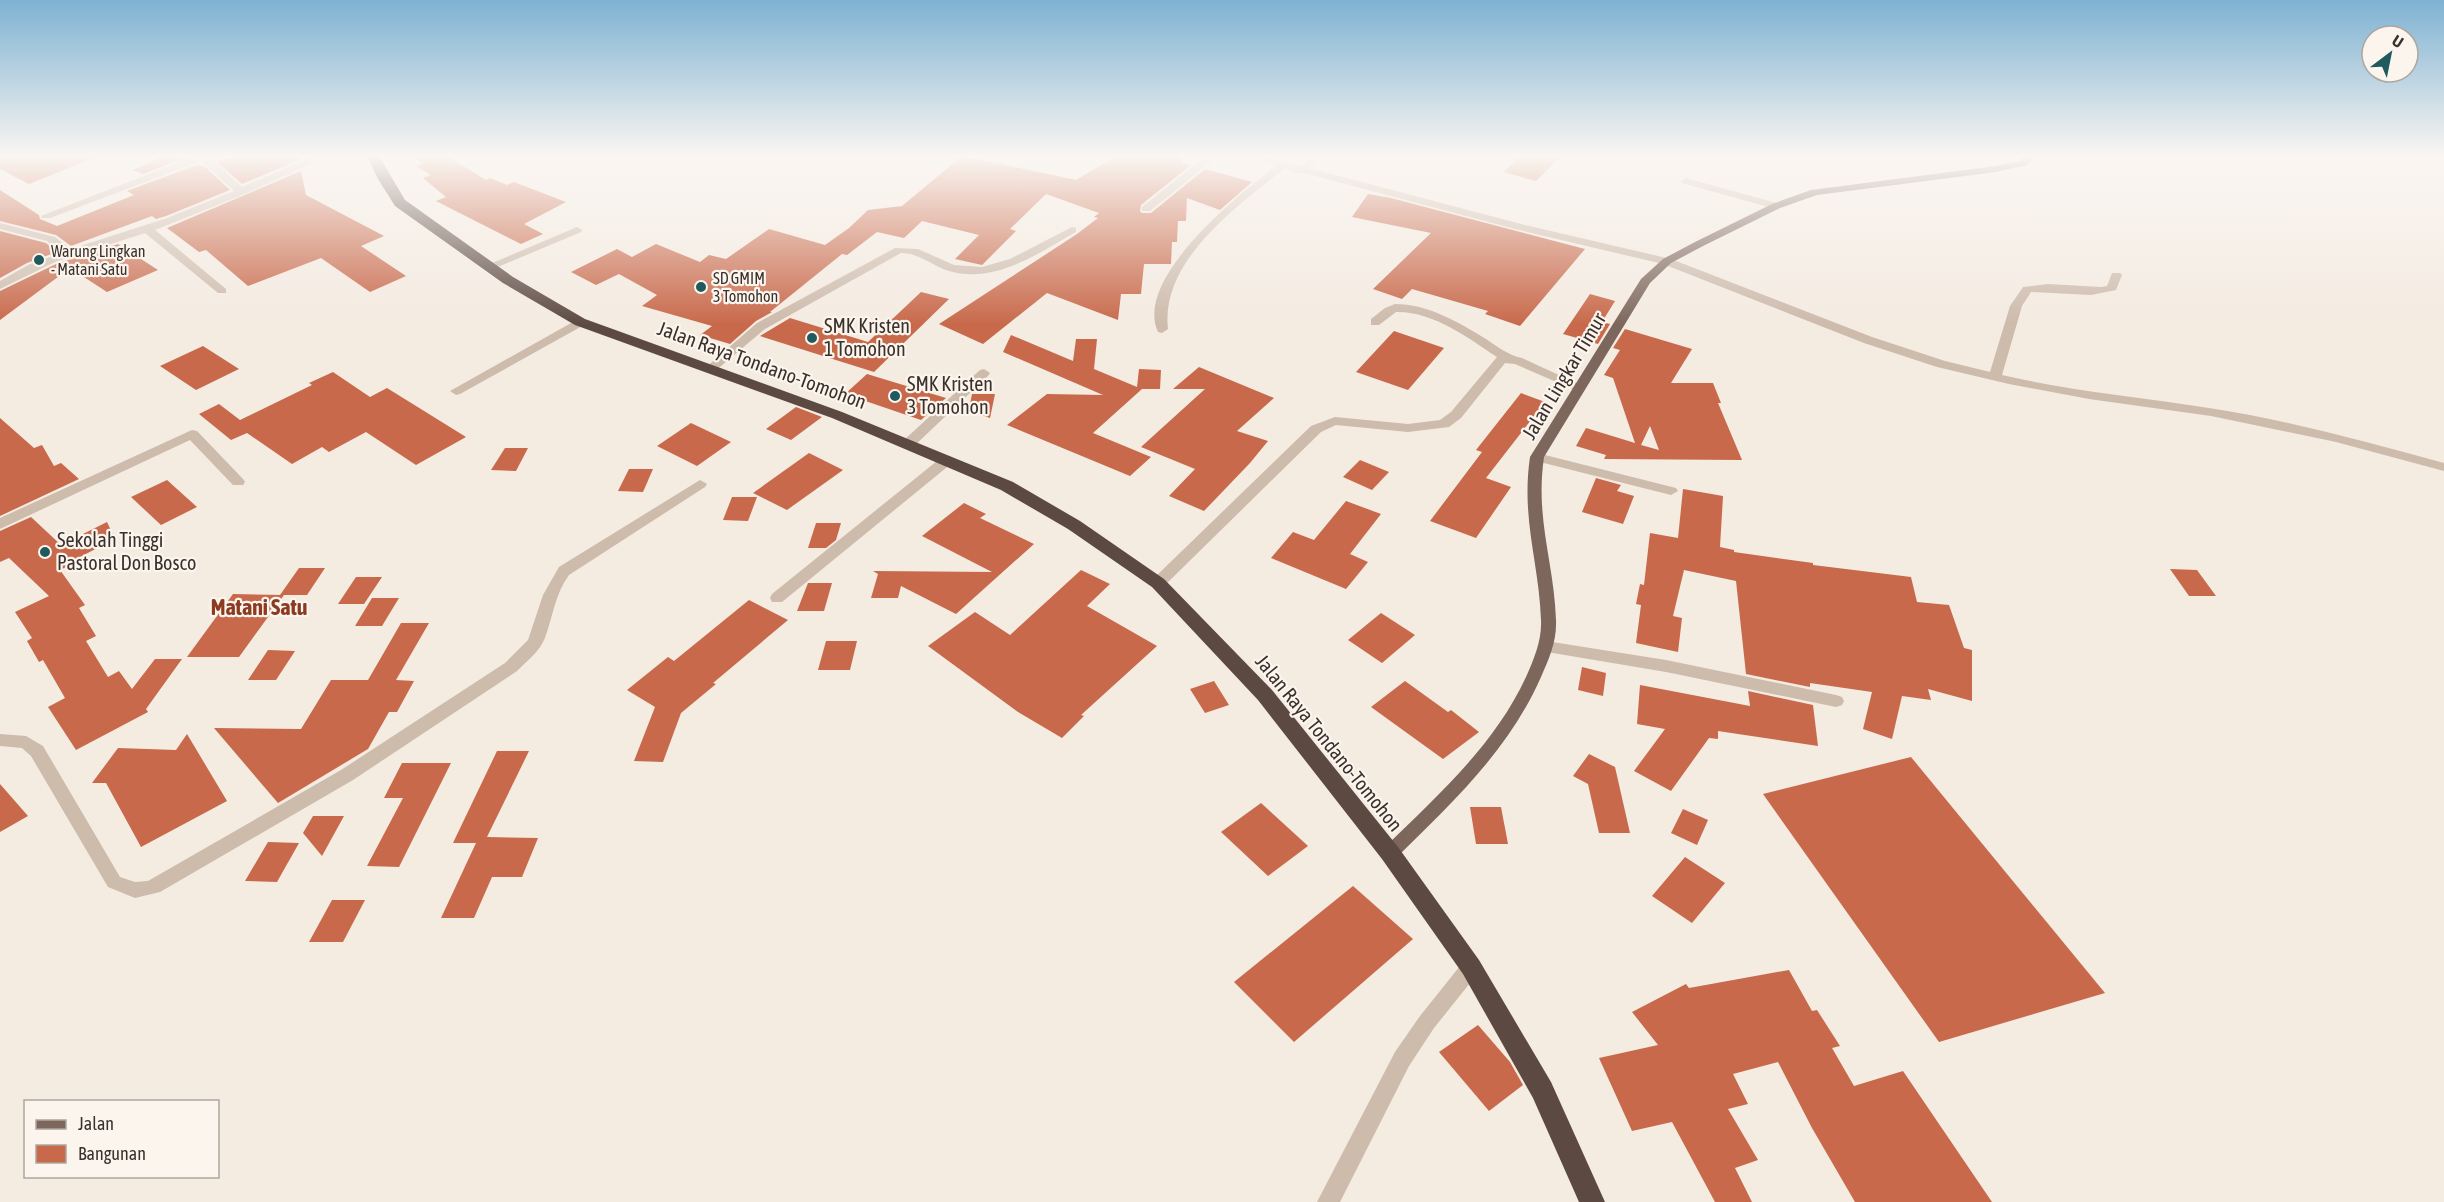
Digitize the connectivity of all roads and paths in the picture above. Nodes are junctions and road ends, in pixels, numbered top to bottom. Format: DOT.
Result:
graph roads {
  1 [pos="56,212"];
  2 [pos="188,212"];
  3 [pos="413,212"];
  4 [pos="1227,212"];
  5 [pos="1461,212"];
  6 [pos="1764,212"];
  7 [pos="46,216"];
  8 [pos="0,226"];
  9 [pos="147,229"];
  10 [pos="577,230"];
  11 [pos="1072,230"];
  12 [pos="70,254"];
  13 [pos="1667,261"];
  14 [pos="489,267"];
  15 [pos="2116,275"];
  16 [pos="0,286"];
  17 [pos="222,291"];
  18 [pos="580,322"];
  19 [pos="1376,322"];
  20 [pos="1162,329"];
  21 [pos="1506,358"];
  22 [pos="710,369"];
  23 [pos="984,373"];
  24 [pos="1995,377"];
  25 [pos="1579,387"];
  26 [pos="456,391"];
  27 [pos="908,444"];
  28 [pos="1537,458"];
  29 [pos="947,460"];
  30 [pos="2444,467"];
  31 [pos="238,482"];
  32 [pos="700,484"];
  33 [pos="1671,491"];
  34 [pos="0,524"];
  35 [pos="1158,583"];
  36 [pos="777,598"];
  37 [pos="1546,647"];
  38 [pos="1836,701"];
  39 [pos="0,740"];
  40 [pos="1390,852"];
  41 [pos="1471,967"];
  42 [pos="1328,1202"];
  43 [pos="1592,1202"];
  1 -- 7 [label="street"];
  2 -- 9 [label="street"];
  3 -- 14 [label="highway, Jalan Raya Tondano-Tomohon"];
  4 -- 20 [label="street"];
  5 -- 13 [label="street"];
  6 -- 13 [label="main road, Jalan Lingkar Timur"];
  8 -- 12 [label="street"];
  9 -- 12 [label="street"];
  9 -- 17 [label="street"];
  10 -- 14 [label="street"];
  11 -- 22 [label="street"];
  12 -- 16 [label="street"];
  13 -- 24 [label="street"];
  13 -- 25 [label="main road, Jalan Lingkar Timur"];
  14 -- 18 [label="highway, Jalan Raya Tondano-Tomohon"];
  15 -- 24 [label="street"];
  18 -- 22 [label="highway, Jalan Raya Tondano-Tomohon"];
  18 -- 26 [label="street"];
  19 -- 21 [label="street"];
  21 -- 25 [label="street"];
  21 -- 35 [label="street"];
  22 -- 27 [label="highway, Jalan Raya Tondano-Tomohon"];
  23 -- 27 [label="street"];
  24 -- 30 [label="street"];
  25 -- 28 [label="main road, Jalan Lingkar Timur"];
  27 -- 29 [label="highway, Jalan Raya Tondano-Tomohon"];
  28 -- 33 [label="street"];
  28 -- 37 [label="main road, Jalan Lingkar Timur"];
  29 -- 35 [label="highway, Jalan Raya Tondano-Tomohon"];
  29 -- 36 [label="street"];
  31 -- 34 [label="street"];
  32 -- 39 [label="street"];
  35 -- 40 [label="highway, Jalan Raya Tondano-Tomohon"];
  37 -- 38 [label="street"];
  37 -- 40 [label="main road, Jalan Lingkar Timur"];
  40 -- 41 [label="highway, Jalan Raya Tondano-Tomohon"];
  41 -- 42 [label="street"];
  41 -- 43 [label="highway, Jalan Raya Tondano-Tomohon"];
}
